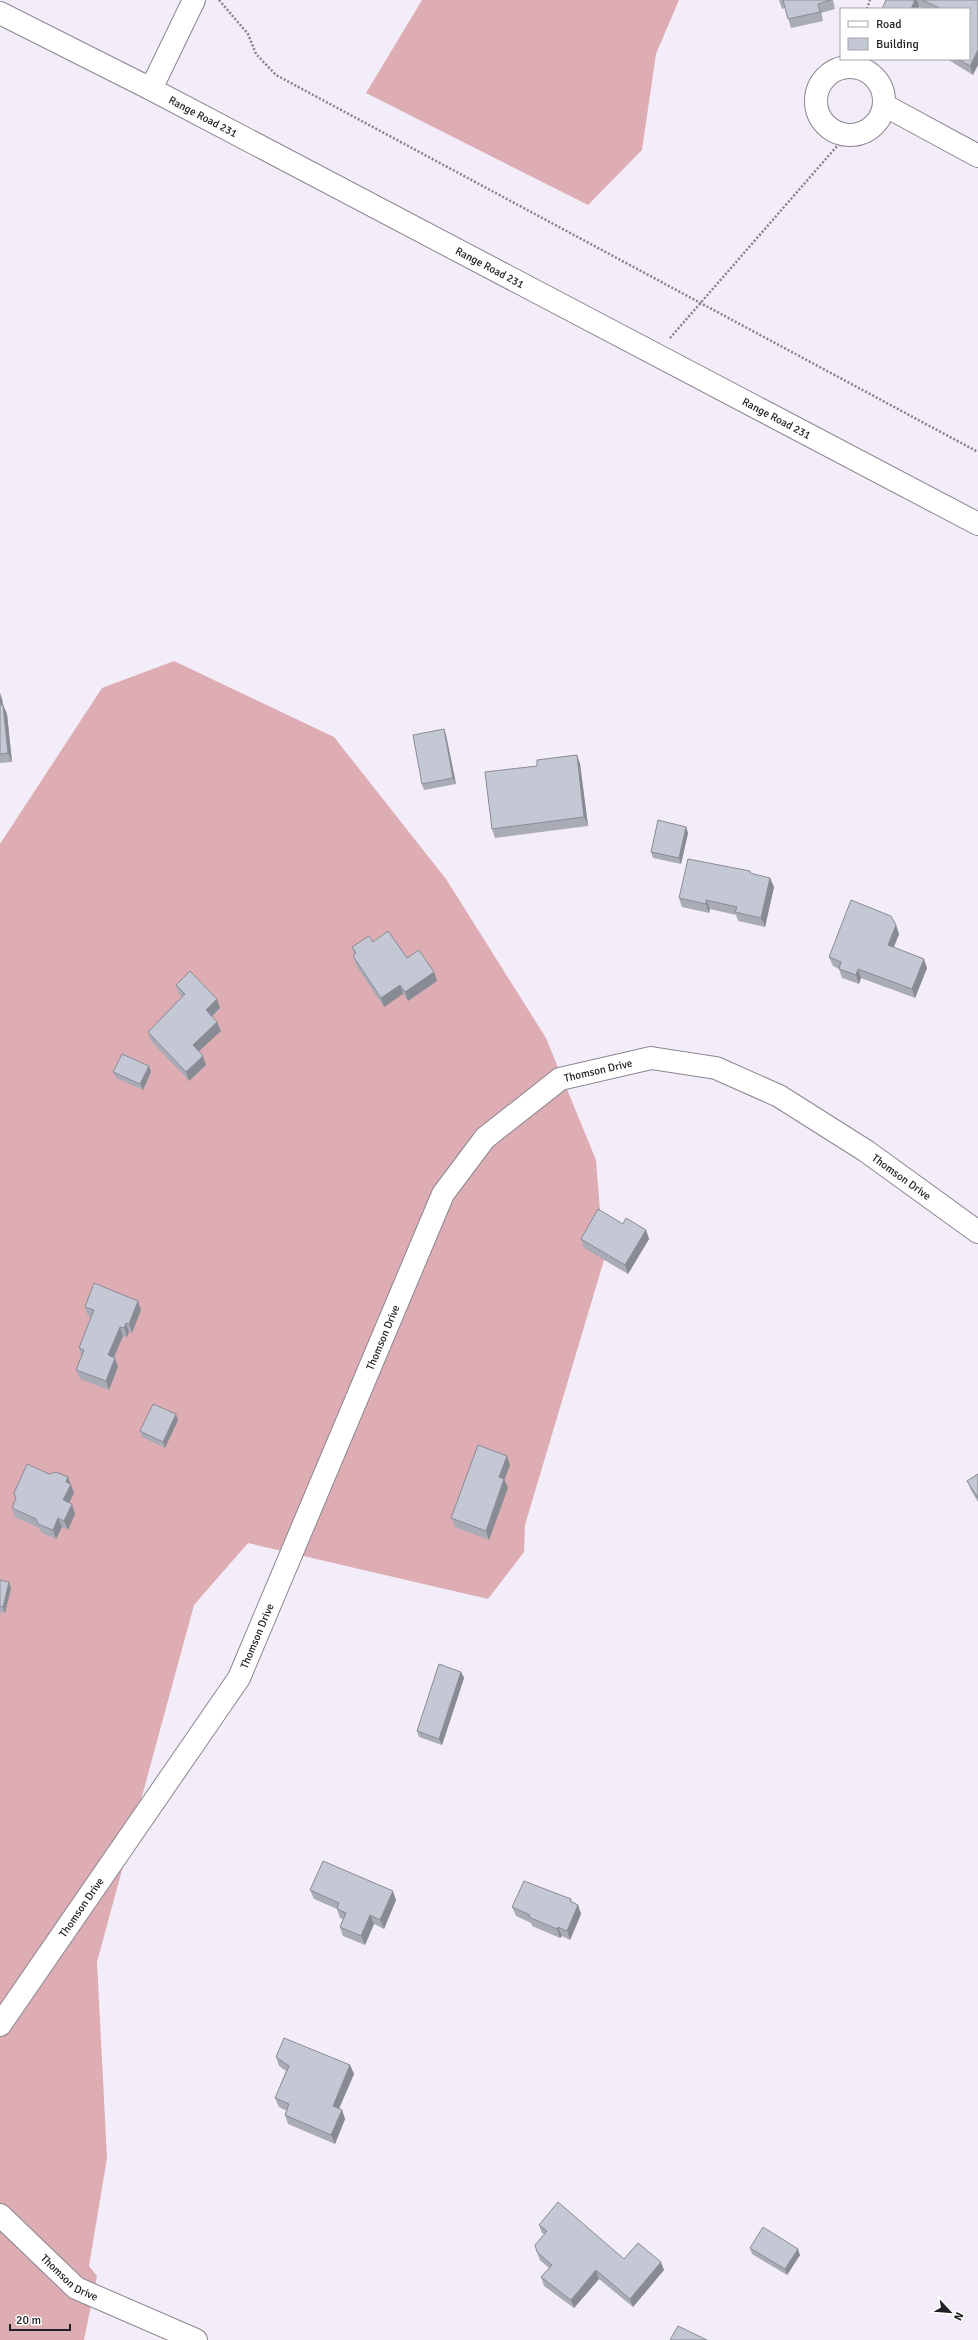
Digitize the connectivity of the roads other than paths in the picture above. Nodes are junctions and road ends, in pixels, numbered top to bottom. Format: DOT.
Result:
graph roads {
  1 [pos="194,0"];
  2 [pos="0,13"];
  3 [pos="850,63"];
  4 [pos="151,89"];
  5 [pos="884,105"];
  6 [pos="978,156"];
  7 [pos="978,524"];
  8 [pos="978,1232"];
  9 [pos="0,2025"];
  10 [pos="0,2215"];
  11 [pos="196,2340"];
  1 -- 4 [label="street"];
  2 -- 4 [label="street, Range Road 231"];
  3 -- 5 [label="street"];
  3 -- 5 [label="street"];
  4 -- 7 [label="street, Range Road 231"];
  5 -- 6 [label="street"];
  8 -- 9 [label="street, Thomson Drive"];
  10 -- 11 [label="street, Thomson Drive"];
}
